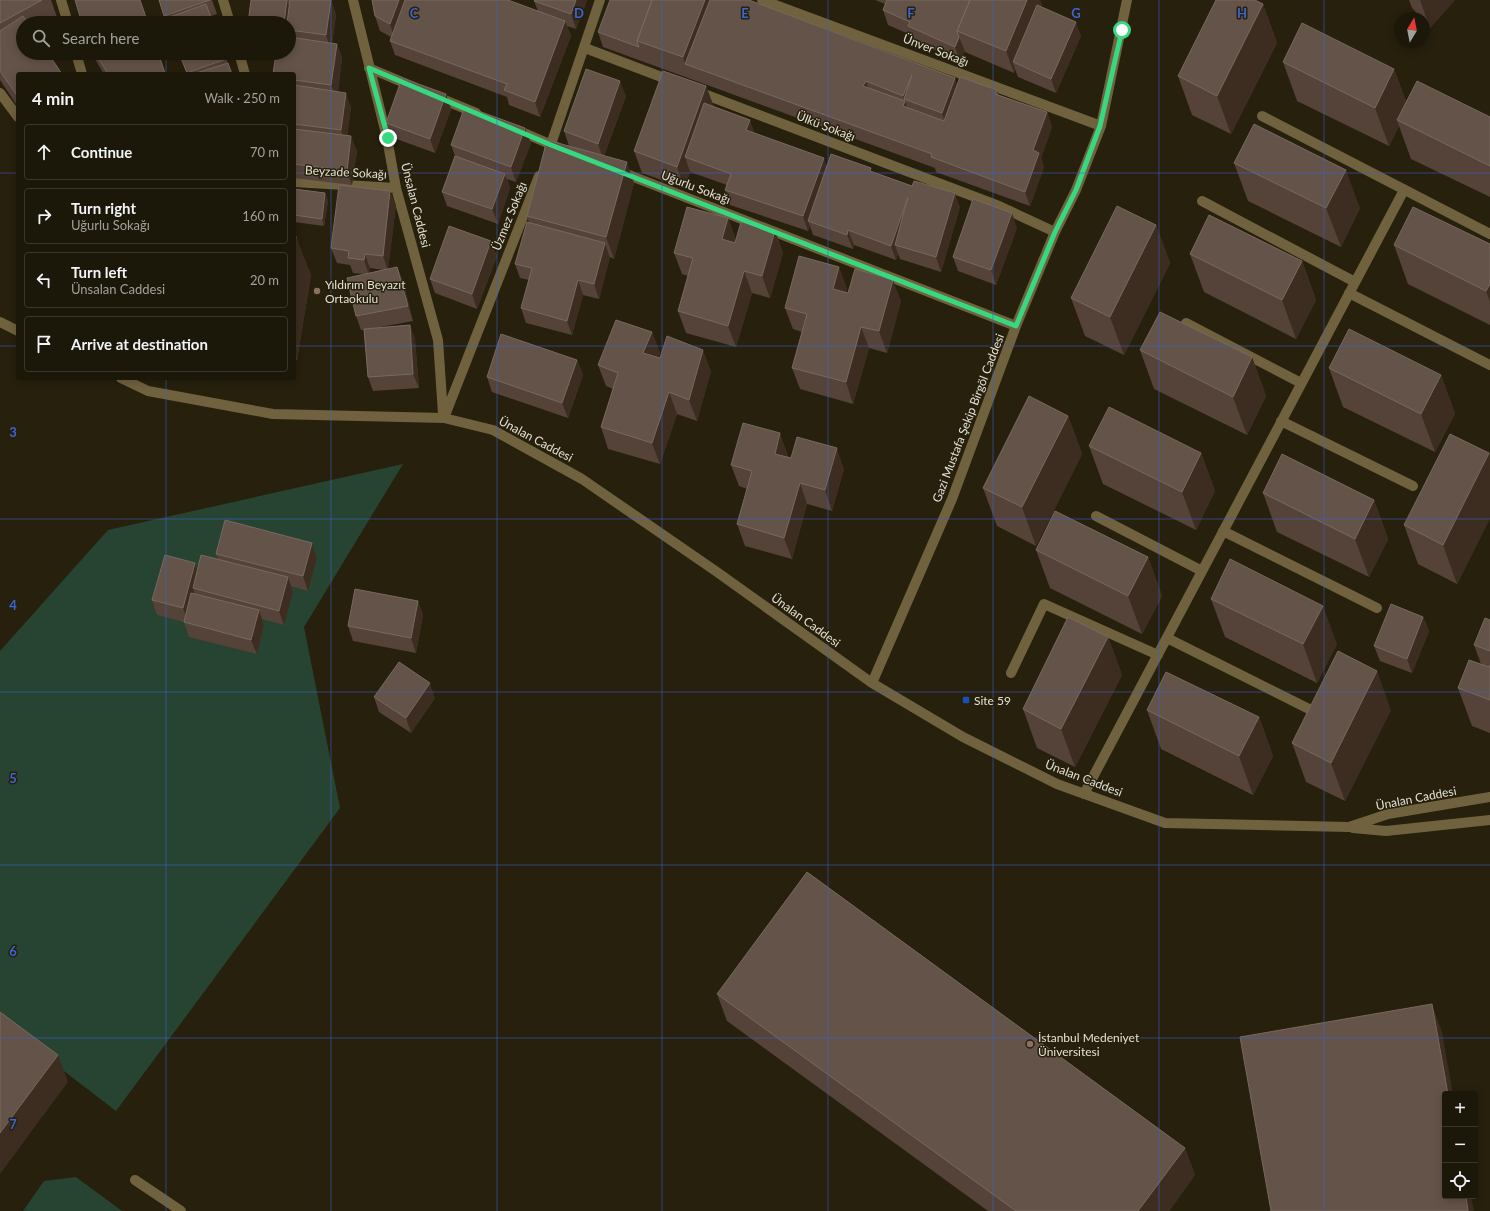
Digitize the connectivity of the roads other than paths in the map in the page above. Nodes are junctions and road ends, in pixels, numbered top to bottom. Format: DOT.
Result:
graph roads {
  1 [pos="61,0"];
  2 [pos="223,0"];
  3 [pos="353,0"];
  4 [pos="600,0"];
  5 [pos="762,0"];
  6 [pos="1127,0"];
  7 [pos="66,16"];
  8 [pos="228,16"];
  9 [pos="585,48"];
  10 [pos="78,60"];
  11 [pos="241,60"];
  12 [pos="369,68"];
  13 [pos="81,72"];
  14 [pos="244,72"];
  15 [pos="0,92"];
  16 [pos="16,114"];
  17 [pos="1262,116"];
  18 [pos="486,117"];
  19 [pos="507,126"];
  20 [pos="1100,126"];
  21 [pos="551,145"];
  22 [pos="566,151"];
  23 [pos="610,168"];
  24 [pos="296,182"];
  25 [pos="396,188"];
  26 [pos="1404,190"];
  27 [pos="1202,201"];
  28 [pos="1055,232"];
  29 [pos="1490,234"];
  30 [pos="1355,282"];
  31 [pos="1349,293"];
  32 [pos="0,322"];
  33 [pos="1186,323"];
  34 [pos="1016,326"];
  35 [pos="16,329"];
  36 [pos="1490,365"];
  37 [pos="126,380"];
  38 [pos="1301,383"];
  39 [pos="444,418"];
  40 [pos="1281,421"];
  41 [pos="1413,486"];
  42 [pos="1096,516"];
  43 [pos="1223,531"];
  44 [pos="1202,571"];
  45 [pos="1377,608"];
  46 [pos="1167,638"];
  47 [pos="1158,655"];
  48 [pos="1011,674"];
  49 [pos="872,683"];
  50 [pos="1309,709"];
  51 [pos="1084,794"];
  52 [pos="1490,797"];
  53 [pos="1490,820"];
  54 [pos="1349,827"];
  55 [pos="135,1180"];
  56 [pos="181,1211"];
  1 -- 7 [label="street"];
  2 -- 8 [label="street"];
  3 -- 12 [label="street, Ünsalan Caddesi"];
  4 -- 9 [label="street, Üzmez Sokağı"];
  5 -- 20 [label="street, Ünver Sokağı"];
  6 -- 20 [label="street, Gazi Mustafa Şekip Birgöl Caddesi"];
  9 -- 21 [label="street, Üzmez Sokağı"];
  9 -- 28 [label="street, Ülkü Sokağı"];
  10 -- 13 [label="street"];
  11 -- 14 [label="street"];
  12 -- 18 [label="street"];
  12 -- 25 [label="street, Ünsalan Caddesi"];
  15 -- 16 [label="street"];
  17 -- 26 [label="street"];
  19 -- 21 [label="street"];
  20 -- 28 [label="street, Gazi Mustafa Şekip Birgöl Caddesi"];
  21 -- 22 [label="street"];
  21 -- 39 [label="street, Üzmez Sokağı"];
  23 -- 34 [label="street, Uğurlu Sokağı"];
  24 -- 25 [label="street, Beyzade Sokağı"];
  25 -- 39 [label="street, Ünsalan Caddesi"];
  26 -- 29 [label="street"];
  26 -- 30 [label="street"];
  27 -- 30 [label="street"];
  28 -- 34 [label="street, Gazi Mustafa Şekip Birgöl Caddesi"];
  30 -- 31 [label="street"];
  31 -- 36 [label="street"];
  31 -- 38 [label="street"];
  32 -- 35 [label="street"];
  33 -- 38 [label="street"];
  34 -- 49 [label="street, Gazi Mustafa Şekip Birgöl Caddesi"];
  37 -- 39 [label="street, Ünalan Caddesi"];
  38 -- 40 [label="street"];
  39 -- 49 [label="street, Ünalan Caddesi"];
  40 -- 41 [label="street"];
  40 -- 43 [label="street"];
  42 -- 44 [label="street"];
  43 -- 44 [label="street"];
  43 -- 45 [label="street"];
  44 -- 46 [label="street"];
  46 -- 47 [label="street"];
  46 -- 50 [label="street"];
  47 -- 48 [label="street"];
  47 -- 51 [label="street"];
  49 -- 51 [label="street, Ünalan Caddesi"];
  51 -- 54 [label="street, Ünalan Caddesi"];
  52 -- 54 [label="street, Ünalan Caddesi"];
  53 -- 54 [label="street"];
  55 -- 56 [label="street"];
}
